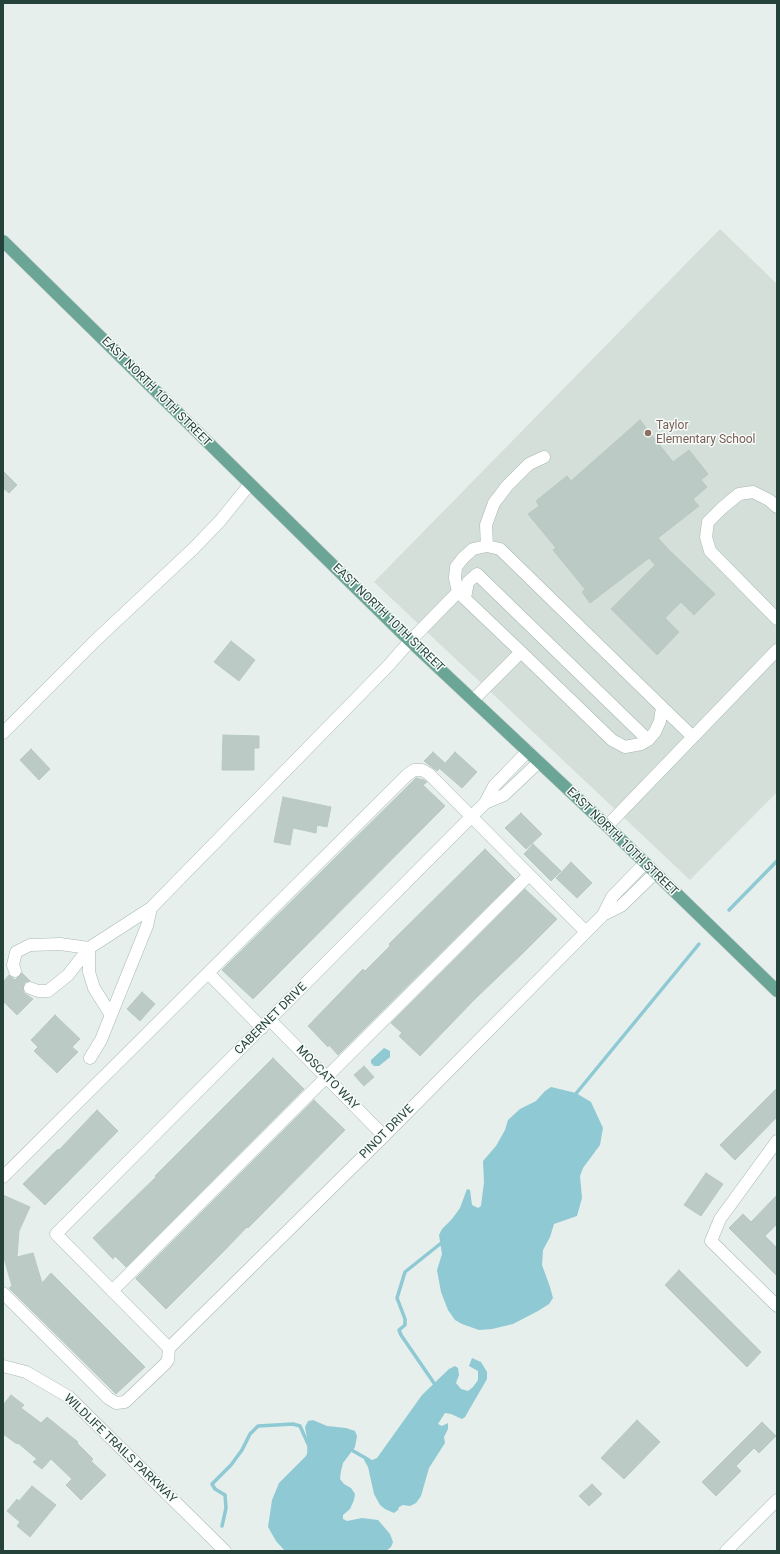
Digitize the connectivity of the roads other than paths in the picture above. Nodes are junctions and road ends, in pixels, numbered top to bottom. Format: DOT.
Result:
graph roads {
  1 [pos="3,241"];
  2 [pos="544,457"];
  3 [pos="250,484"];
  4 [pos="777,508"];
  5 [pos="487,546"];
  6 [pos="461,595"];
  7 [pos="777,619"];
  8 [pos="410,641"];
  9 [pos="777,650"];
  10 [pos="521,652"];
  11 [pos="473,700"];
  12 [pos="662,707"];
  13 [pos="3,733"];
  14 [pos="693,737"];
  15 [pos="648,740"];
  16 [pos="528,751"];
  17 [pos="539,762"];
  18 [pos="485,803"];
  19 [pos="472,818"];
  20 [pos="607,826"];
  21 [pos="645,863"];
  22 [pos="655,873"];
  23 [pos="529,875"];
  24 [pos="151,908"];
  25 [pos="603,915"];
  26 [pos="586,932"];
  27 [pos="89,948"];
  28 [pos="15,971"];
  29 [pos="208,973"];
  30 [pos="30,988"];
  31 [pos="777,991"];
  32 [pos="111,1015"];
  33 [pos="266,1024"];
  34 [pos="90,1058"];
  35 [pos="327,1077"];
  36 [pos="384,1136"];
  37 [pos="777,1141"];
  38 [pos="3,1177"];
  39 [pos="112,1291"];
  40 [pos="3,1293"];
  41 [pos="777,1306"];
  42 [pos="169,1348"];
  43 [pos="3,1366"];
  44 [pos="777,1500"];
  45 [pos="225,1551"];
  46 [pos="726,1551"];
  1 -- 3 [label="main road, EAST NORTH 10TH STREET"];
  2 -- 5 [label="street"];
  3 -- 8 [label="main road, EAST NORTH 10TH STREET"];
  3 -- 13 [label="street"];
  4 -- 7 [label="street"];
  5 -- 6 [label="street"];
  5 -- 12 [label="street"];
  6 -- 8 [label="street"];
  6 -- 10 [label="street"];
  6 -- 15 [label="street"];
  8 -- 11 [label="main road, EAST NORTH 10TH STREET"];
  8 -- 24 [label="street"];
  9 -- 14 [label="street"];
  10 -- 11 [label="street"];
  10 -- 15 [label="street"];
  11 -- 16 [label="main road, EAST NORTH 10TH STREET"];
  12 -- 14 [label="street"];
  12 -- 15 [label="street"];
  14 -- 20 [label="street"];
  16 -- 17 [label="main road, EAST NORTH 10TH STREET"];
  16 -- 18 [label="street, CABERNET DRIVE"];
  17 -- 18 [label="street, CABERNET DRIVE"];
  17 -- 20 [label="main road, EAST NORTH 10TH STREET"];
  18 -- 19 [label="street, CABERNET DRIVE"];
  19 -- 23 [label="street"];
  19 -- 29 [label="street"];
  19 -- 33 [label="street, CABERNET DRIVE"];
  20 -- 21 [label="main road, EAST NORTH 10TH STREET"];
  21 -- 22 [label="main road, EAST NORTH 10TH STREET"];
  21 -- 25 [label="street, PINOT DRIVE"];
  22 -- 25 [label="street, PINOT DRIVE"];
  22 -- 31 [label="main road, EAST NORTH 10TH STREET"];
  23 -- 26 [label="street"];
  23 -- 35 [label="street"];
  24 -- 27 [label="street"];
  24 -- 32 [label="street"];
  25 -- 26 [label="street, PINOT DRIVE"];
  26 -- 36 [label="street, PINOT DRIVE"];
  27 -- 28 [label="street"];
  27 -- 30 [label="street"];
  27 -- 32 [label="street"];
  29 -- 33 [label="street, MOSCATO WAY"];
  29 -- 38 [label="street"];
  32 -- 34 [label="street"];
  33 -- 35 [label="street, MOSCATO WAY"];
  33 -- 39 [label="street, CABERNET DRIVE"];
  35 -- 36 [label="street, MOSCATO WAY"];
  35 -- 39 [label="street"];
  36 -- 42 [label="street, PINOT DRIVE"];
  37 -- 41 [label="street"];
  39 -- 42 [label="street"];
  40 -- 42 [label="street"];
  43 -- 45 [label="street, WILDLIFE TRAILS PARKWAY"];
  44 -- 46 [label="street"];
}
